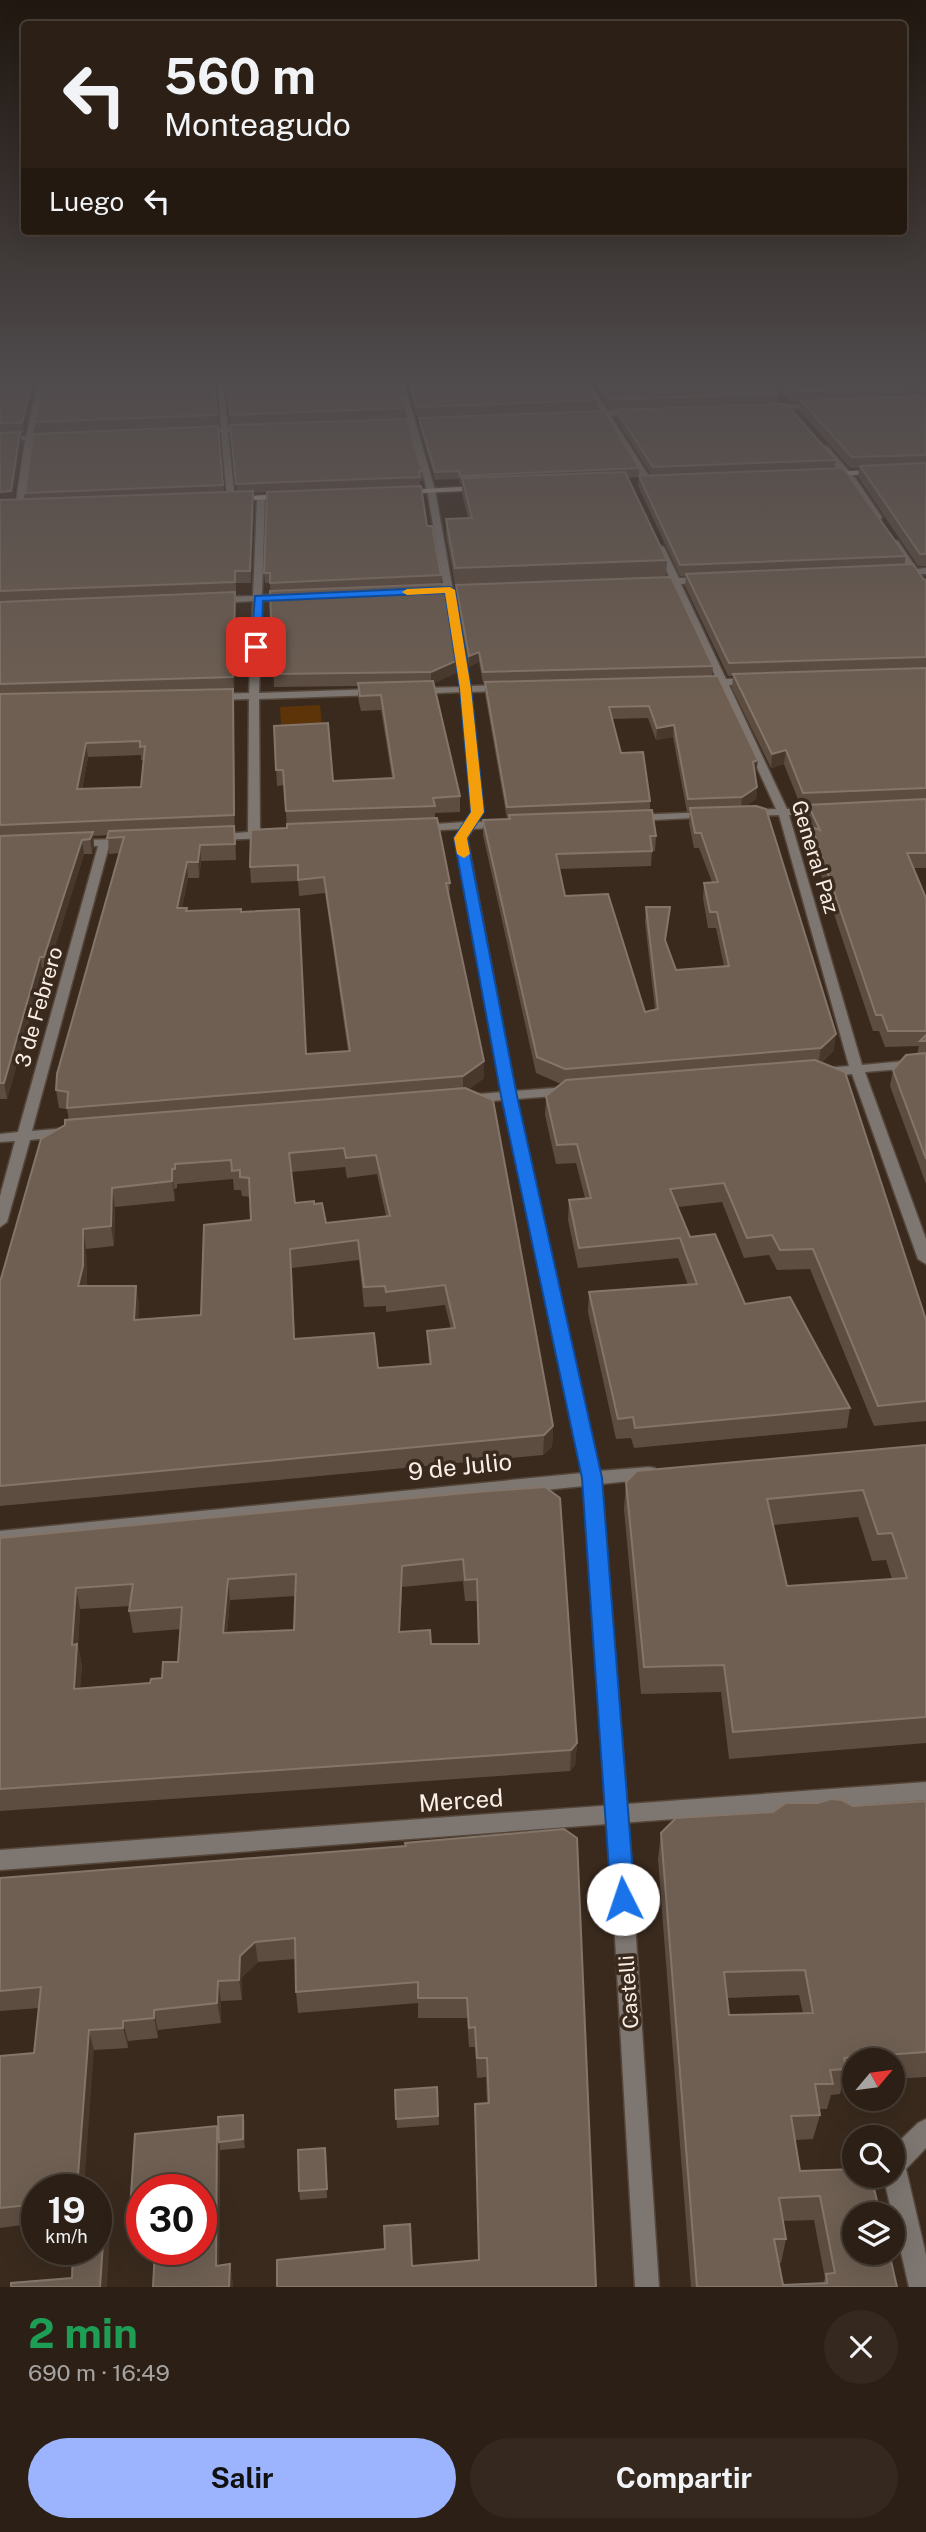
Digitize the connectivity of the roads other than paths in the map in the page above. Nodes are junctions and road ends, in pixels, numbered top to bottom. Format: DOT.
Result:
graph roads {
  1 [pos="19,487"];
  2 [pos="230,487"];
  3 [pos="430,487"];
  4 [pos="857,487"];
  5 [pos="484,488"];
  6 [pos="431,491"];
  7 [pos="392,492"];
  8 [pos="300,496"];
  9 [pos="261,497"];
  10 [pos="217,499"];
  11 [pos="231,499"];
  12 [pos="32,507"];
  13 [pos="14,508"];
  14 [pos="884,526"];
  15 [pos="653,532"];
  16 [pos="892,538"];
  17 [pos="926,571"];
  18 [pos="915,572"];
  19 [pos="888,573"];
  20 [pos="716,580"];
  21 [pos="677,581"];
  22 [pos="650,582"];
  23 [pos="926,588"];
  24 [pos="450,590"];
  25 [pos="463,590"];
  26 [pos="436,591"];
  27 [pos="300,597"];
  28 [pos="258,598"];
  29 [pos="204,601"];
  30 [pos="763,681"];
  31 [pos="723,682"];
  32 [pos="696,683"];
  33 [pos="520,688"];
  34 [pos="466,689"];
  35 [pos="413,691"];
  36 [pos="386,692"];
  37 [pos="254,696"];
  38 [pos="200,698"];
  39 [pos="835,810"];
  40 [pos="783,812"];
  41 [pos="743,814"];
  42 [pos="715,815"];
  43 [pos="620,819"];
  44 [pos="510,824"];
  45 [pos="469,825"];
  46 [pos="402,828"];
  47 [pos="281,834"];
  48 [pos="254,836"];
  49 [pos="200,838"];
  50 [pos="132,841"];
  51 [pos="104,843"];
  52 [pos="65,844"];
  53 [pos="926,1063"];
  54 [pos="857,1070"];
  55 [pos="815,1073"];
  56 [pos="579,1090"];
  57 [pos="509,1096"];
  58 [pos="454,1100"];
  59 [pos="78,1132"];
  60 [pos="23,1136"];
  61 [pos="0,1138"];
  62 [pos="0,1222"];
  63 [pos="926,1259"];
  64 [pos="662,1472"];
  65 [pos="592,1478"];
  66 [pos="0,1538"];
  67 [pos="926,1791"];
  68 [pos="618,1816"];
  69 [pos="0,1860"];
  70 [pos="926,2131"];
  71 [pos="647,2287"];
  72 [pos="921,2287"];
  1 -- 13 [label="street"];
  2 -- 11 [label="street"];
  3 -- 6 [label="street, Castelli"];
  4 -- 14 [label="street"];
  5 -- 6 [label="main road"];
  6 -- 7 [label="main road"];
  6 -- 24 [label="street, Castelli"];
  8 -- 9 [label="main road"];
  9 -- 11 [label="main road"];
  9 -- 28 [label="street"];
  10 -- 11 [label="main road"];
  12 -- 13 [label="main road"];
  15 -- 21 [label="street, General Paz"];
  16 -- 18 [label="street"];
  17 -- 18 [label="street"];
  18 -- 19 [label="street"];
  18 -- 23 [label="street"];
  20 -- 21 [label="street"];
  21 -- 22 [label="street"];
  21 -- 31 [label="street, General Paz"];
  24 -- 25 [label="street"];
  24 -- 26 [label="street"];
  24 -- 34 [label="street, Castelli"];
  27 -- 28 [label="street"];
  28 -- 29 [label="street"];
  28 -- 37 [label="street"];
  30 -- 31 [label="street"];
  31 -- 32 [label="street"];
  31 -- 40 [label="street, General Paz"];
  33 -- 34 [label="street"];
  34 -- 35 [label="street"];
  34 -- 45 [label="street, Castelli"];
  36 -- 37 [label="street"];
  37 -- 38 [label="street"];
  37 -- 48 [label="street"];
  39 -- 40 [label="street"];
  40 -- 41 [label="street"];
  40 -- 54 [label="street, General Paz"];
  42 -- 43 [label="street"];
  44 -- 45 [label="street"];
  45 -- 46 [label="street"];
  45 -- 57 [label="street, Castelli"];
  47 -- 48 [label="street"];
  48 -- 49 [label="street"];
  50 -- 51 [label="street"];
  51 -- 52 [label="street"];
  51 -- 60 [label="street, 3 de Febrero"];
  53 -- 54 [label="street"];
  54 -- 55 [label="street"];
  54 -- 63 [label="street, General Paz"];
  56 -- 57 [label="street"];
  57 -- 58 [label="street"];
  57 -- 65 [label="street, Castelli"];
  59 -- 60 [label="street"];
  60 -- 61 [label="street"];
  60 -- 62 [label="street, 3 de Febrero"];
  64 -- 65 [label="street, 9 de Julio"];
  65 -- 66 [label="street, 9 de Julio"];
  65 -- 68 [label="street, Castelli"];
  67 -- 68 [label="street, Merced"];
  68 -- 69 [label="street, Merced"];
  68 -- 71 [label="street, Castelli"];
  70 -- 72 [label="street"];
}
